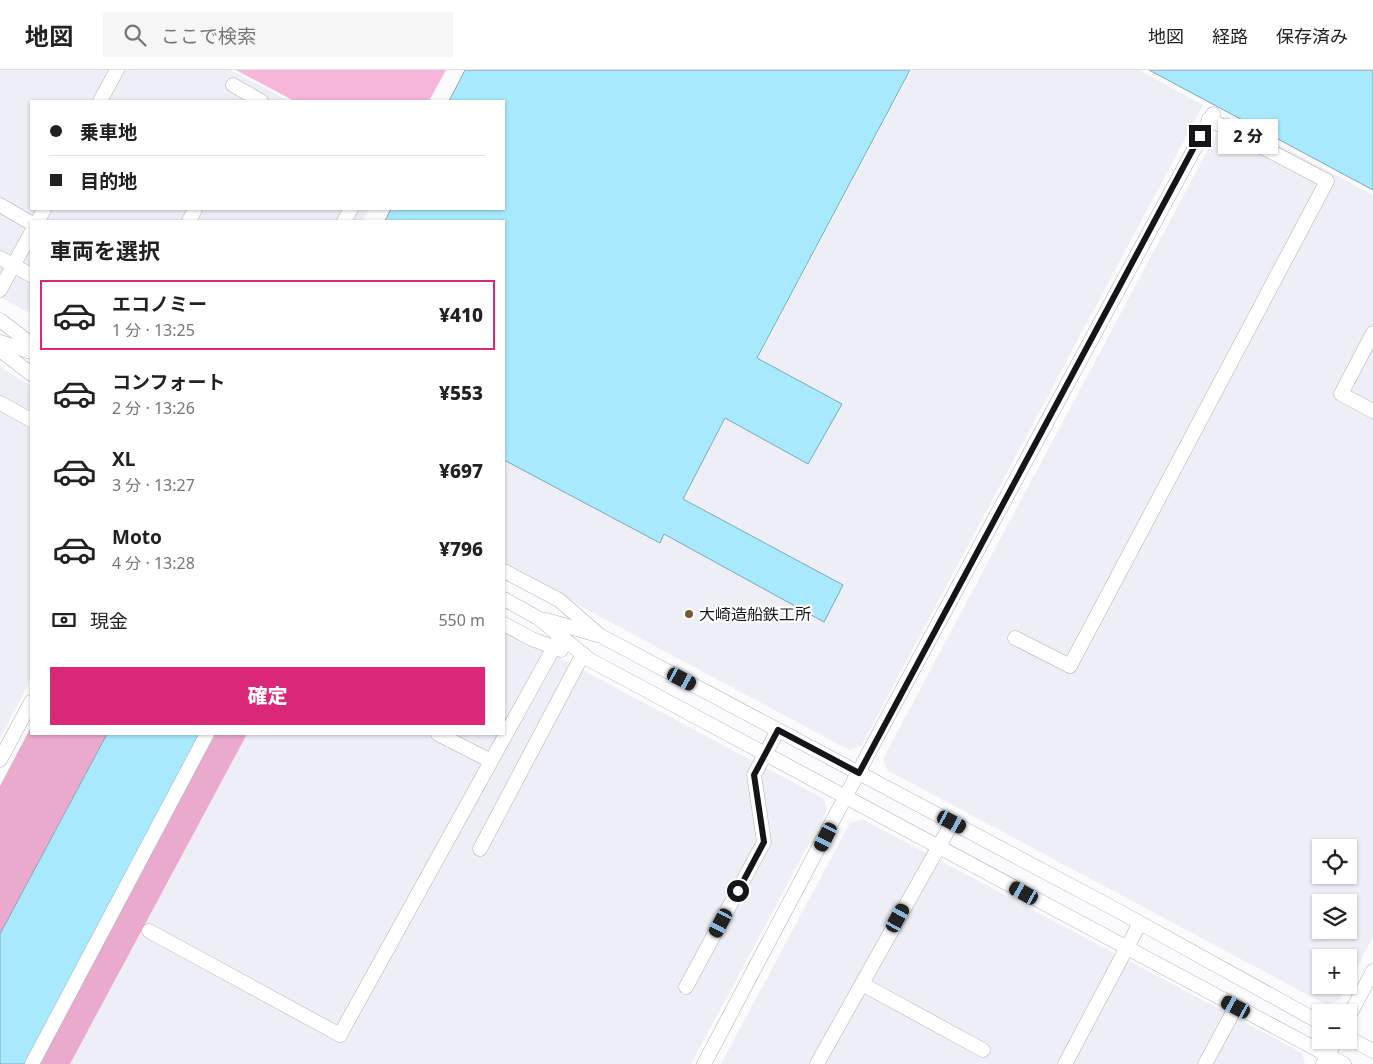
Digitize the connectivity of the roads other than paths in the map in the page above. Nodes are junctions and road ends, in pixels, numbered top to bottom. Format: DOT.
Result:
graph roads {
  1 [pos="117,70"];
  2 [pos="233,85"];
  3 [pos="101,100"];
  4 [pos="256,100"];
  5 [pos="0,206"];
  6 [pos="30,222"];
  7 [pos="30,235"];
  8 [pos="0,258"];
  9 [pos="14,265"];
  10 [pos="30,274"];
  11 [pos="0,290"];
  12 [pos="0,320"];
  13 [pos="30,330"];
  14 [pos="16,332"];
  15 [pos="1373,334"];
  16 [pos="0,342"];
  17 [pos="30,343"];
  18 [pos="0,350"];
  19 [pos="30,352"];
  20 [pos="30,373"];
  21 [pos="0,404"];
  22 [pos="1373,411"];
  23 [pos="30,419"];
  24 [pos="505,572"];
  25 [pos="505,600"];
  26 [pos="505,625"];
  27 [pos="560,636"];
  28 [pos="601,636"];
  29 [pos="1015,638"];
  30 [pos="585,657"];
  31 [pos="30,704"];
  32 [pos="778,730"];
  33 [pos="206,735"];
  34 [pos="440,735"];
  35 [pos="765,754"];
  36 [pos="0,760"];
  37 [pos="491,761"];
  38 [pos="859,773"];
  39 [pos="846,798"];
  40 [pos="952,822"];
  41 [pos="938,847"];
  42 [pos="480,849"];
  43 [pos="1140,923"];
  44 [pos="149,930"];
  45 [pos="1126,948"];
  46 [pos="1373,971"];
  47 [pos="862,984"];
  48 [pos="686,987"];
  49 [pos="1355,1004"];
  50 [pos="1236,1007"];
  51 [pos="1312,1018"];
  52 [pos="1357,1042"];
  53 [pos="1331,1049"];
  54 [pos="983,1050"];
  55 [pos="1373,1050"];
  56 [pos="1325,1060"];
  57 [pos="32,1064"];
  58 [pos="704,1064"];
  59 [pos="817,1064"];
  60 [pos="1065,1064"];
  61 [pos="1205,1064"];
  62 [pos="1344,1064"];
  1 -- 3 [label="street"];
  2 -- 4 [label="street"];
  5 -- 6 [label="street"];
  7 -- 9 [label="street"];
  8 -- 9 [label="street"];
  9 -- 10 [label="street"];
  9 -- 11 [label="street"];
  12 -- 14 [label="street"];
  13 -- 14 [label="street"];
  14 -- 17 [label="street"];
  15 -- 22 [label="street"];
  16 -- 19 [label="street"];
  18 -- 20 [label="street"];
  21 -- 23 [label="street"];
  24 -- 28 [label="street"];
  25 -- 27 [label="street"];
  26 -- 27 [label="street"];
  27 -- 28 [label="street"];
  27 -- 30 [label="street"];
  27 -- 37 [label="street"];
  28 -- 32 [label="street"];
  29 -- 38 [label="street"];
  30 -- 35 [label="street"];
  30 -- 42 [label="street"];
  31 -- 36 [label="street"];
  32 -- 35 [label="street"];
  32 -- 38 [label="street"];
  33 -- 57 [label="street"];
  34 -- 37 [label="street"];
  35 -- 39 [label="street"];
  35 -- 48 [label="street"];
  37 -- 44 [label="street"];
  38 -- 39 [label="street"];
  38 -- 40 [label="street"];
  39 -- 41 [label="street"];
  39 -- 58 [label="street"];
  40 -- 41 [label="street"];
  40 -- 43 [label="street"];
  41 -- 45 [label="street"];
  41 -- 47 [label="street"];
  43 -- 45 [label="street"];
  43 -- 51 [label="street"];
  45 -- 50 [label="street"];
  45 -- 60 [label="street"];
  46 -- 49 [label="street"];
  47 -- 54 [label="street"];
  47 -- 59 [label="street"];
  50 -- 56 [label="street"];
  50 -- 61 [label="street"];
  52 -- 55 [label="street"];
  53 -- 56 [label="street"];
  56 -- 62 [label="street"];
}
